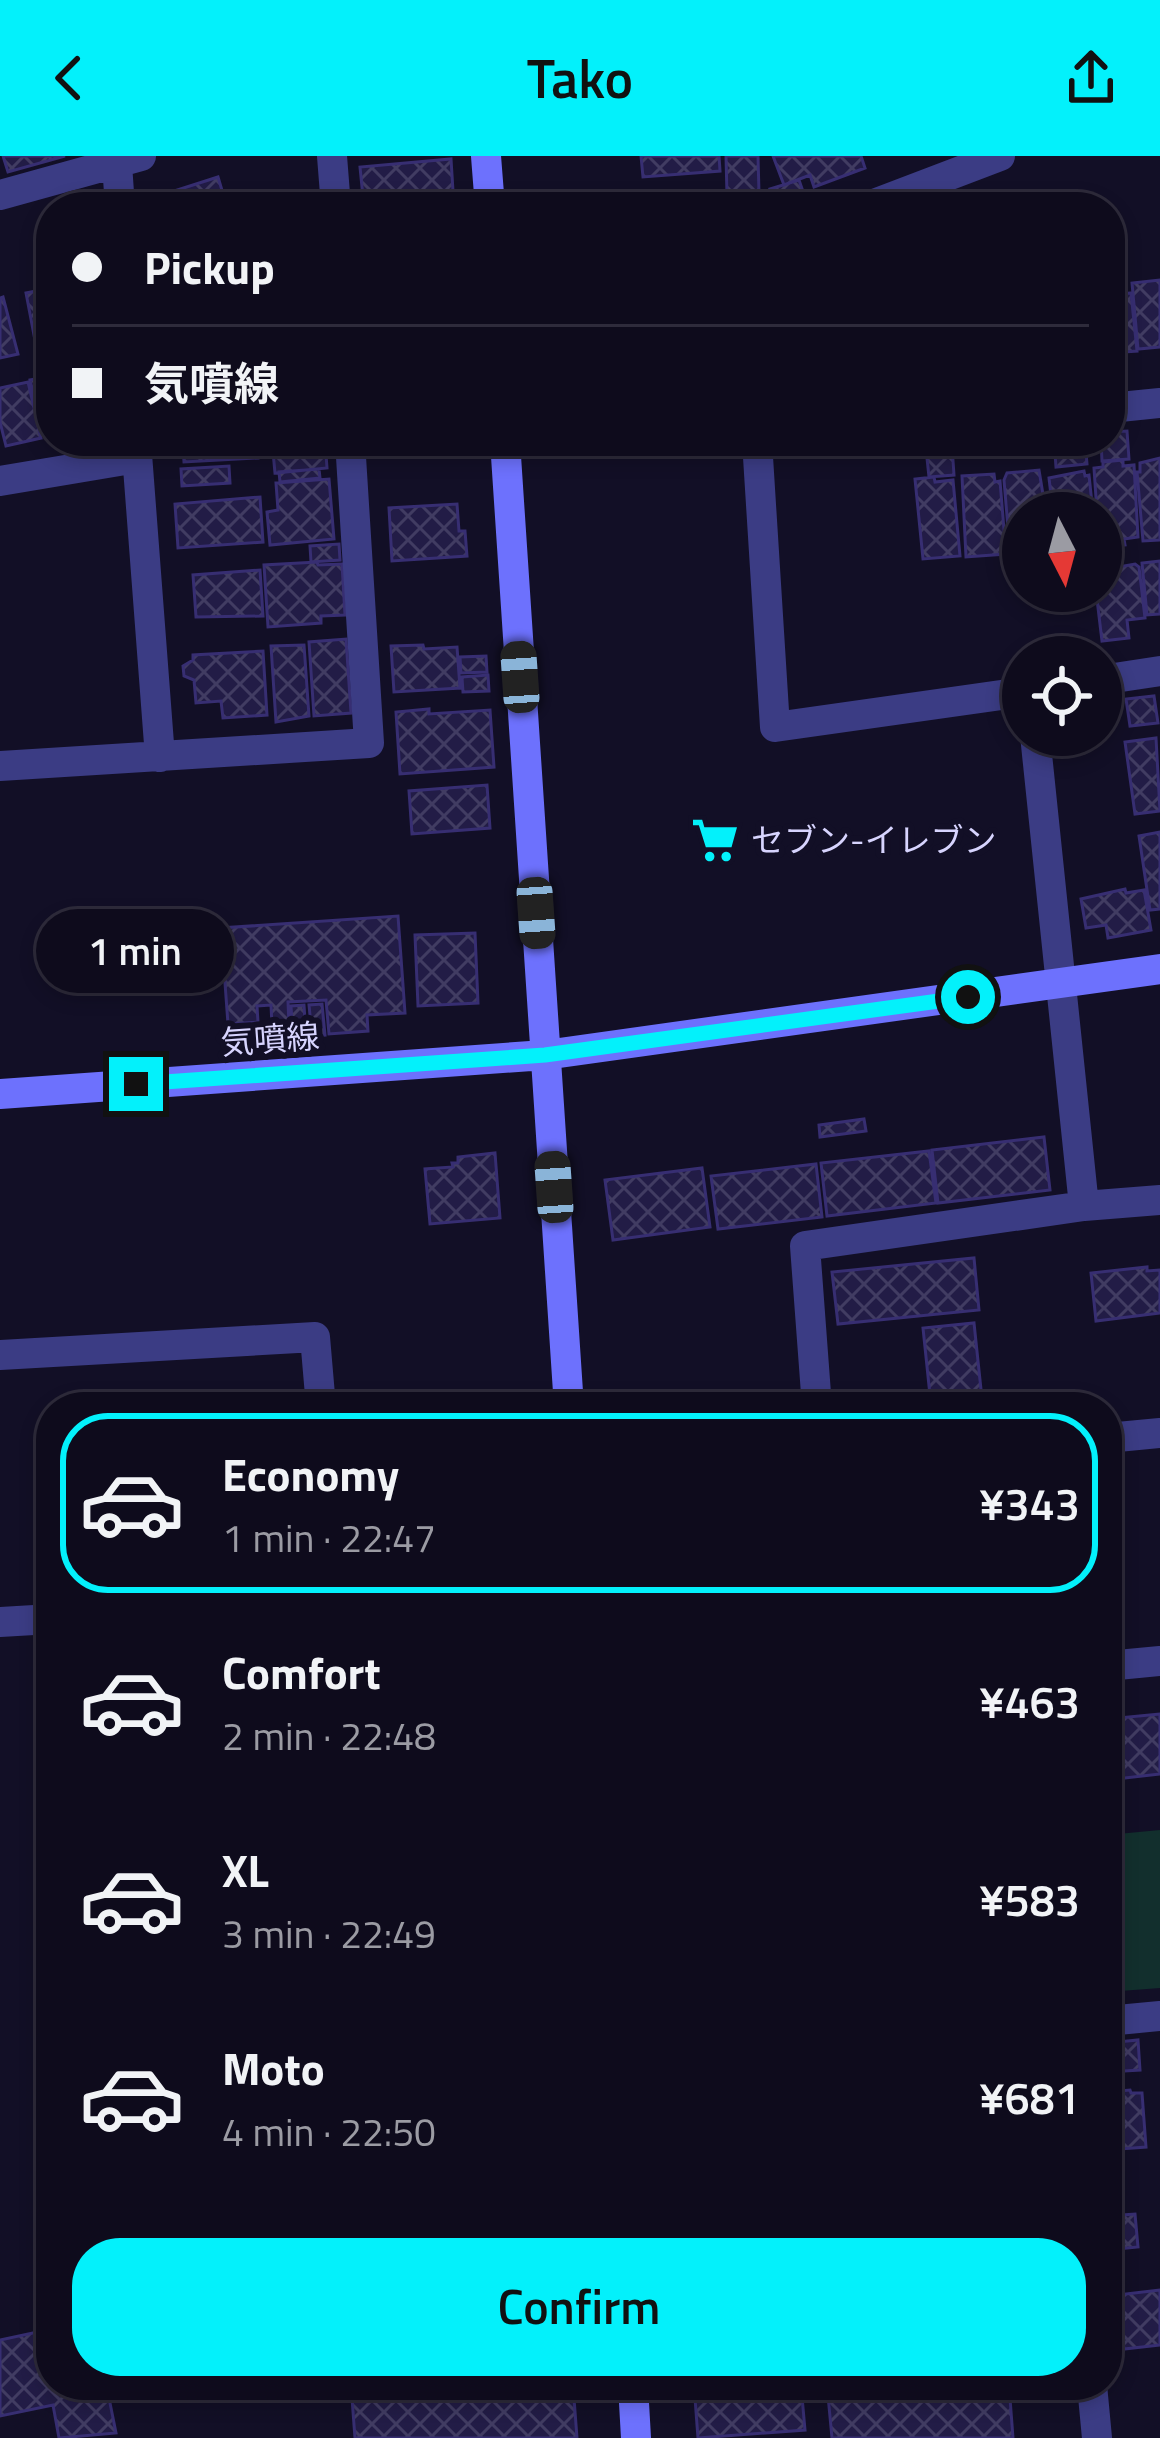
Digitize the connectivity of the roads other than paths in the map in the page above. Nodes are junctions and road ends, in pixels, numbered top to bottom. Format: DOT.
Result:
graph roads {
  1 [pos="332,156"];
  2 [pos="486,156"];
  3 [pos="1000,156"];
  4 [pos="129,160"];
  5 [pos="123,192"];
  6 [pos="334,192"];
  7 [pos="489,192"];
  8 [pos="905,192"];
  9 [pos="0,196"];
  10 [pos="1160,403"];
  11 [pos="1125,406"];
  12 [pos="110,456"];
  13 [pos="136,456"];
  14 [pos="351,456"];
  15 [pos="506,456"];
  16 [pos="758,456"];
  17 [pos="0,481"];
  18 [pos="1160,671"];
  19 [pos="1122,677"];
  20 [pos="1002,695"];
  21 [pos="1037,756"];
  22 [pos="160,757"];
  23 [pos="0,766"];
  24 [pos="1160,969"];
  25 [pos="1063,984"];
  26 [pos="545,1055"];
  27 [pos="0,1094"];
  28 [pos="1160,1200"];
  29 [pos="1084,1206"];
  30 [pos="0,1352"];
  31 [pos="320,1392"];
  32 [pos="568,1392"];
  33 [pos="816,1392"];
  34 [pos="1160,1432"];
  35 [pos="1122,1436"];
  36 [pos="36,1620"];
  37 [pos="0,1622"];
  38 [pos="1160,1661"];
  39 [pos="1122,1665"];
  40 [pos="1160,2016"];
  41 [pos="1122,2020"];
  42 [pos="634,2400"];
  43 [pos="1093,2400"];
  44 [pos="636,2438"];
  45 [pos="1097,2438"];
  1 -- 6 [label="street"];
  2 -- 7 [label="street"];
  3 -- 8 [label="street"];
  4 -- 5 [label="street"];
  4 -- 9 [label="street"];
  10 -- 11 [label="street"];
  12 -- 17 [label="street"];
  13 -- 22 [label="street"];
  14 -- 22 [label="street"];
  15 -- 26 [label="street"];
  16 -- 20 [label="street"];
  18 -- 19 [label="street"];
  21 -- 25 [label="street"];
  22 -- 23 [label="street"];
  24 -- 25 [label="street, 気噴線"];
  25 -- 26 [label="street, 気噴線"];
  25 -- 29 [label="street"];
  26 -- 27 [label="street, 気噴線"];
  26 -- 32 [label="street"];
  28 -- 29 [label="street"];
  29 -- 33 [label="street"];
  30 -- 31 [label="street"];
  34 -- 35 [label="street"];
  36 -- 37 [label="street"];
  38 -- 39 [label="street"];
  40 -- 41 [label="street"];
  42 -- 44 [label="street"];
  43 -- 45 [label="street"];
}
